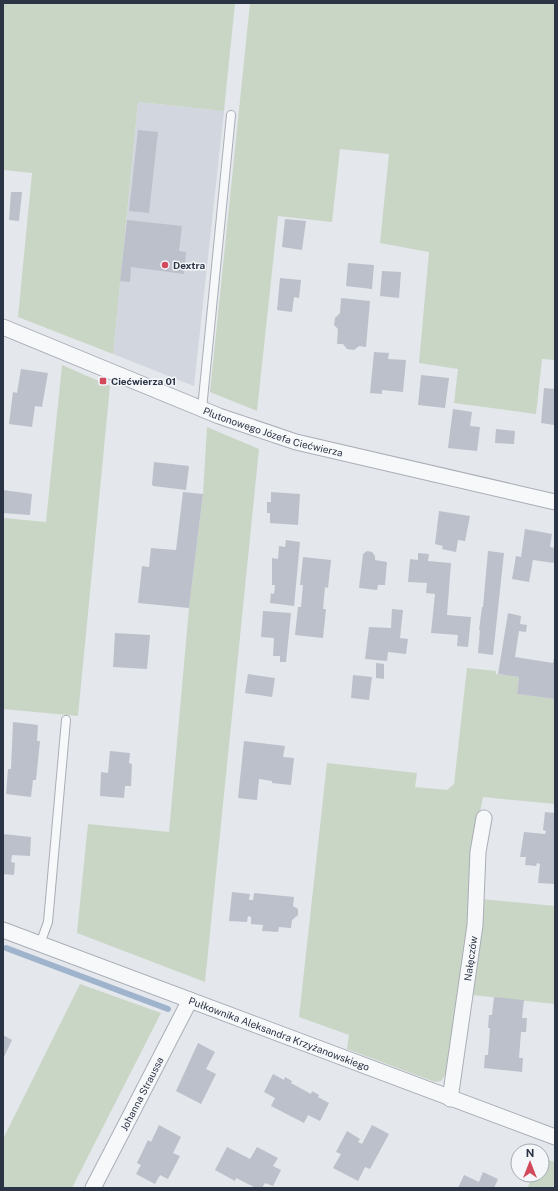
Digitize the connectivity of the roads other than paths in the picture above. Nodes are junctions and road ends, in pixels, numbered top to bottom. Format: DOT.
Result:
graph roads {
  1 [pos="231,115"];
  2 [pos="3,327"];
  3 [pos="202,409"];
  4 [pos="555,502"];
  5 [pos="66,720"];
  6 [pos="484,818"];
  7 [pos="3,930"];
  8 [pos="40,944"];
  9 [pos="190,1000"];
  10 [pos="450,1098"];
  11 [pos="555,1137"];
  12 [pos="92,1188"];
  1 -- 3 [label="lane"];
  2 -- 3 [label="street, Plutonowego Józefa Ciećwierza"];
  3 -- 4 [label="street, Plutonowego Józefa Ciećwierza"];
  5 -- 8 [label="lane"];
  6 -- 10 [label="street, Nałęczów"];
  7 -- 8 [label="street, Pułkownika Aleksandra Krzyżanowskiego"];
  8 -- 9 [label="street, Pułkownika Aleksandra Krzyżanowskiego"];
  9 -- 10 [label="street, Pułkownika Aleksandra Krzyżanowskiego"];
  9 -- 12 [label="street, Johanna Straussa"];
  10 -- 11 [label="street, Pułkownika Aleksandra Krzyżanowskiego"];
}
